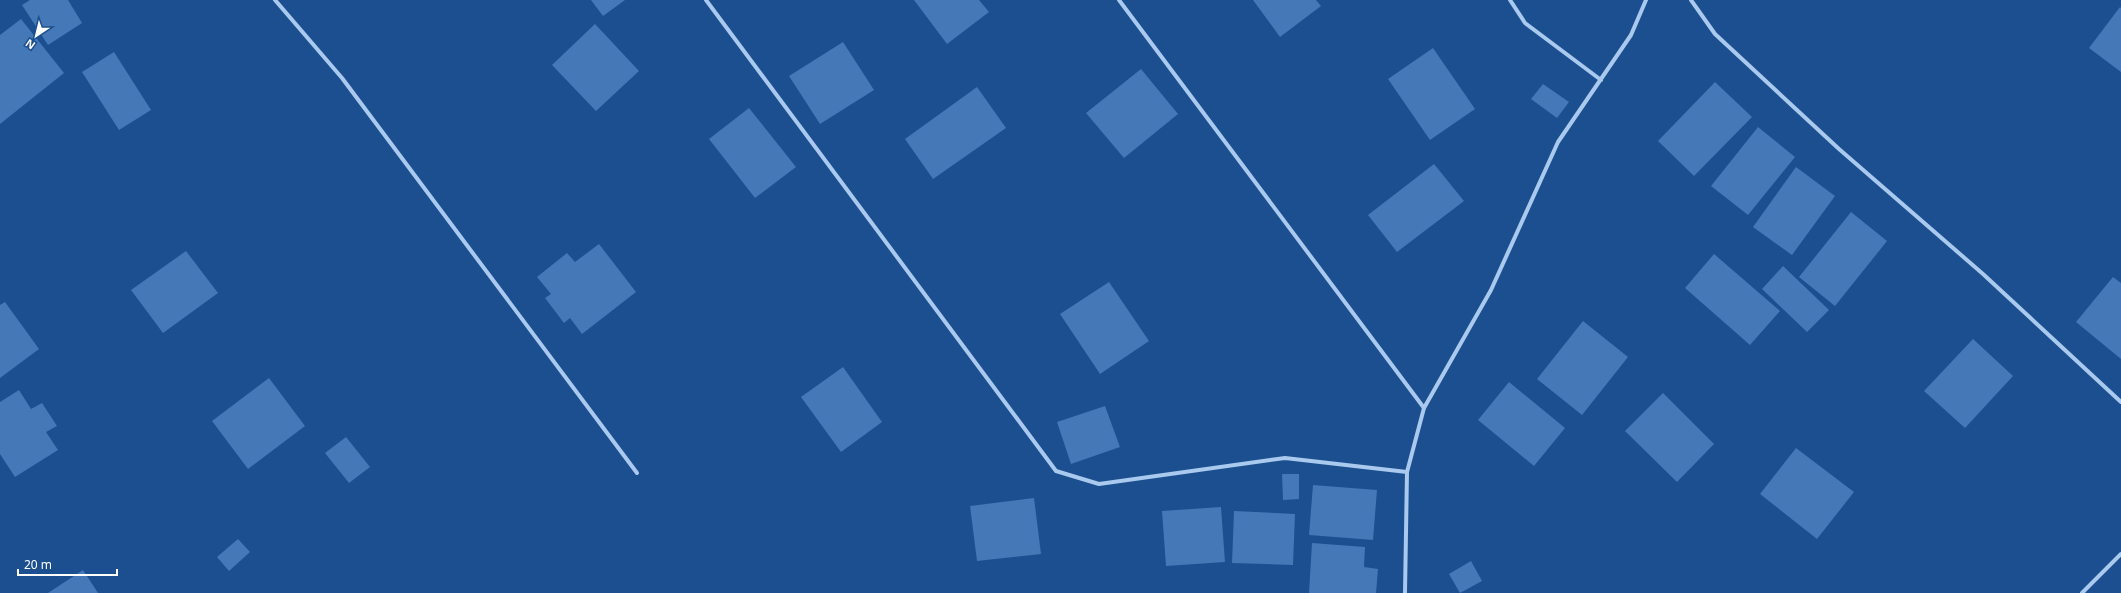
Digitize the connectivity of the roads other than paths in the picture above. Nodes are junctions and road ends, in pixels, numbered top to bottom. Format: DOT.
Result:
graph roads {
  1 [pos="275,0"];
  2 [pos="706,0"];
  3 [pos="1119,0"];
  4 [pos="1510,0"];
  5 [pos="1646,0"];
  6 [pos="1691,0"];
  7 [pos="1601,80"];
  8 [pos="2121,402"];
  9 [pos="1424,408"];
  10 [pos="1407,472"];
  11 [pos="637,473"];
  12 [pos="2121,554"];
  13 [pos="1405,593"];
  14 [pos="2082,593"];
  1 -- 11 [label="street"];
  2 -- 10 [label="street"];
  3 -- 9 [label="street"];
  4 -- 7 [label="street"];
  5 -- 7 [label="street"];
  6 -- 8 [label="street"];
  7 -- 9 [label="street"];
  9 -- 10 [label="street"];
  10 -- 13 [label="street"];
  12 -- 14 [label="street"];
}
